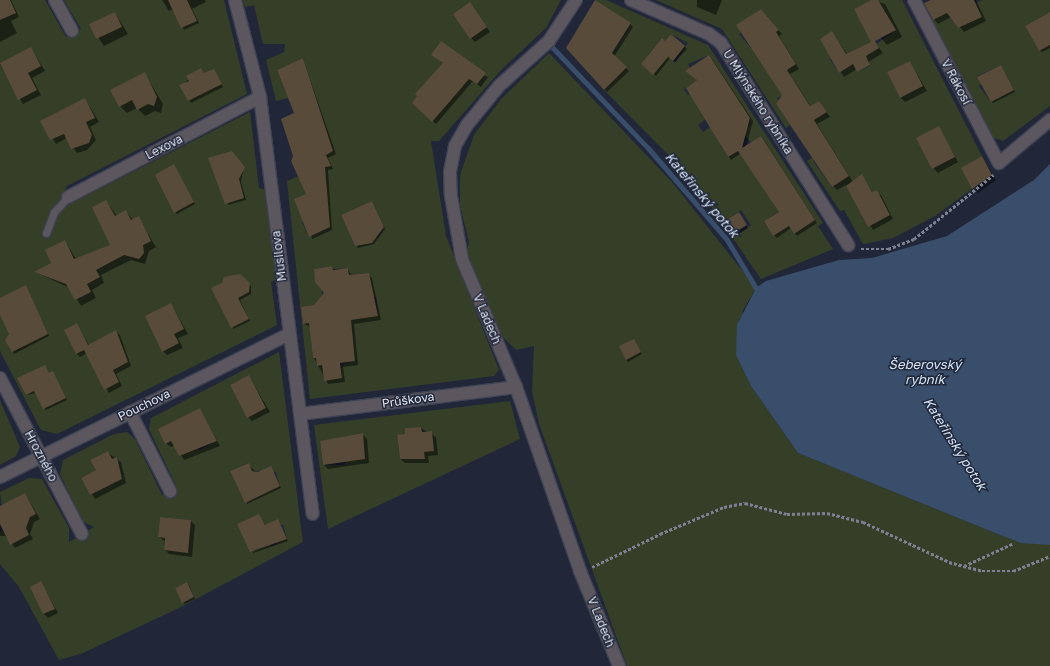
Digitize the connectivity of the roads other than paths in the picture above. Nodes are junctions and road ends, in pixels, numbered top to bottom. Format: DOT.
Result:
graph roads {
  1 [pos="55,0"];
  2 [pos="235,0"];
  3 [pos="576,0"];
  4 [pos="631,0"];
  5 [pos="914,0"];
  6 [pos="72,31"];
  7 [pos="260,97"];
  8 [pos="1050,120"];
  9 [pos="67,195"];
  10 [pos="46,233"];
  11 [pos="848,245"];
  12 [pos="289,334"];
  13 [pos="0,378"];
  14 [pos="516,387"];
  15 [pos="130,412"];
  16 [pos="300,414"];
  17 [pos="41,456"];
  18 [pos="0,476"];
  19 [pos="170,491"];
  20 [pos="313,514"];
  21 [pos="82,534"];
  22 [pos="619,666"];
  1 -- 6 [label="street"];
  2 -- 7 [label="street, Musilova"];
  3 -- 14 [label="street, V Ladech"];
  4 -- 11 [label="street, U Mlýnského rybníka"];
  5 -- 8 [label="street, V Rákosí"];
  7 -- 9 [label="street, Lexova"];
  7 -- 12 [label="street, Musilova"];
  9 -- 10 [label="lane"];
  12 -- 15 [label="street, Pouchova"];
  12 -- 16 [label="street, Musilova"];
  13 -- 17 [label="street, Hrozného"];
  14 -- 16 [label="street, Průškova"];
  14 -- 22 [label="street, V Ladech"];
  15 -- 17 [label="street, Pouchova"];
  15 -- 19 [label="street"];
  16 -- 20 [label="street, Musilova"];
  17 -- 18 [label="street, Pouchova"];
  17 -- 21 [label="street, Hrozného"];
}
